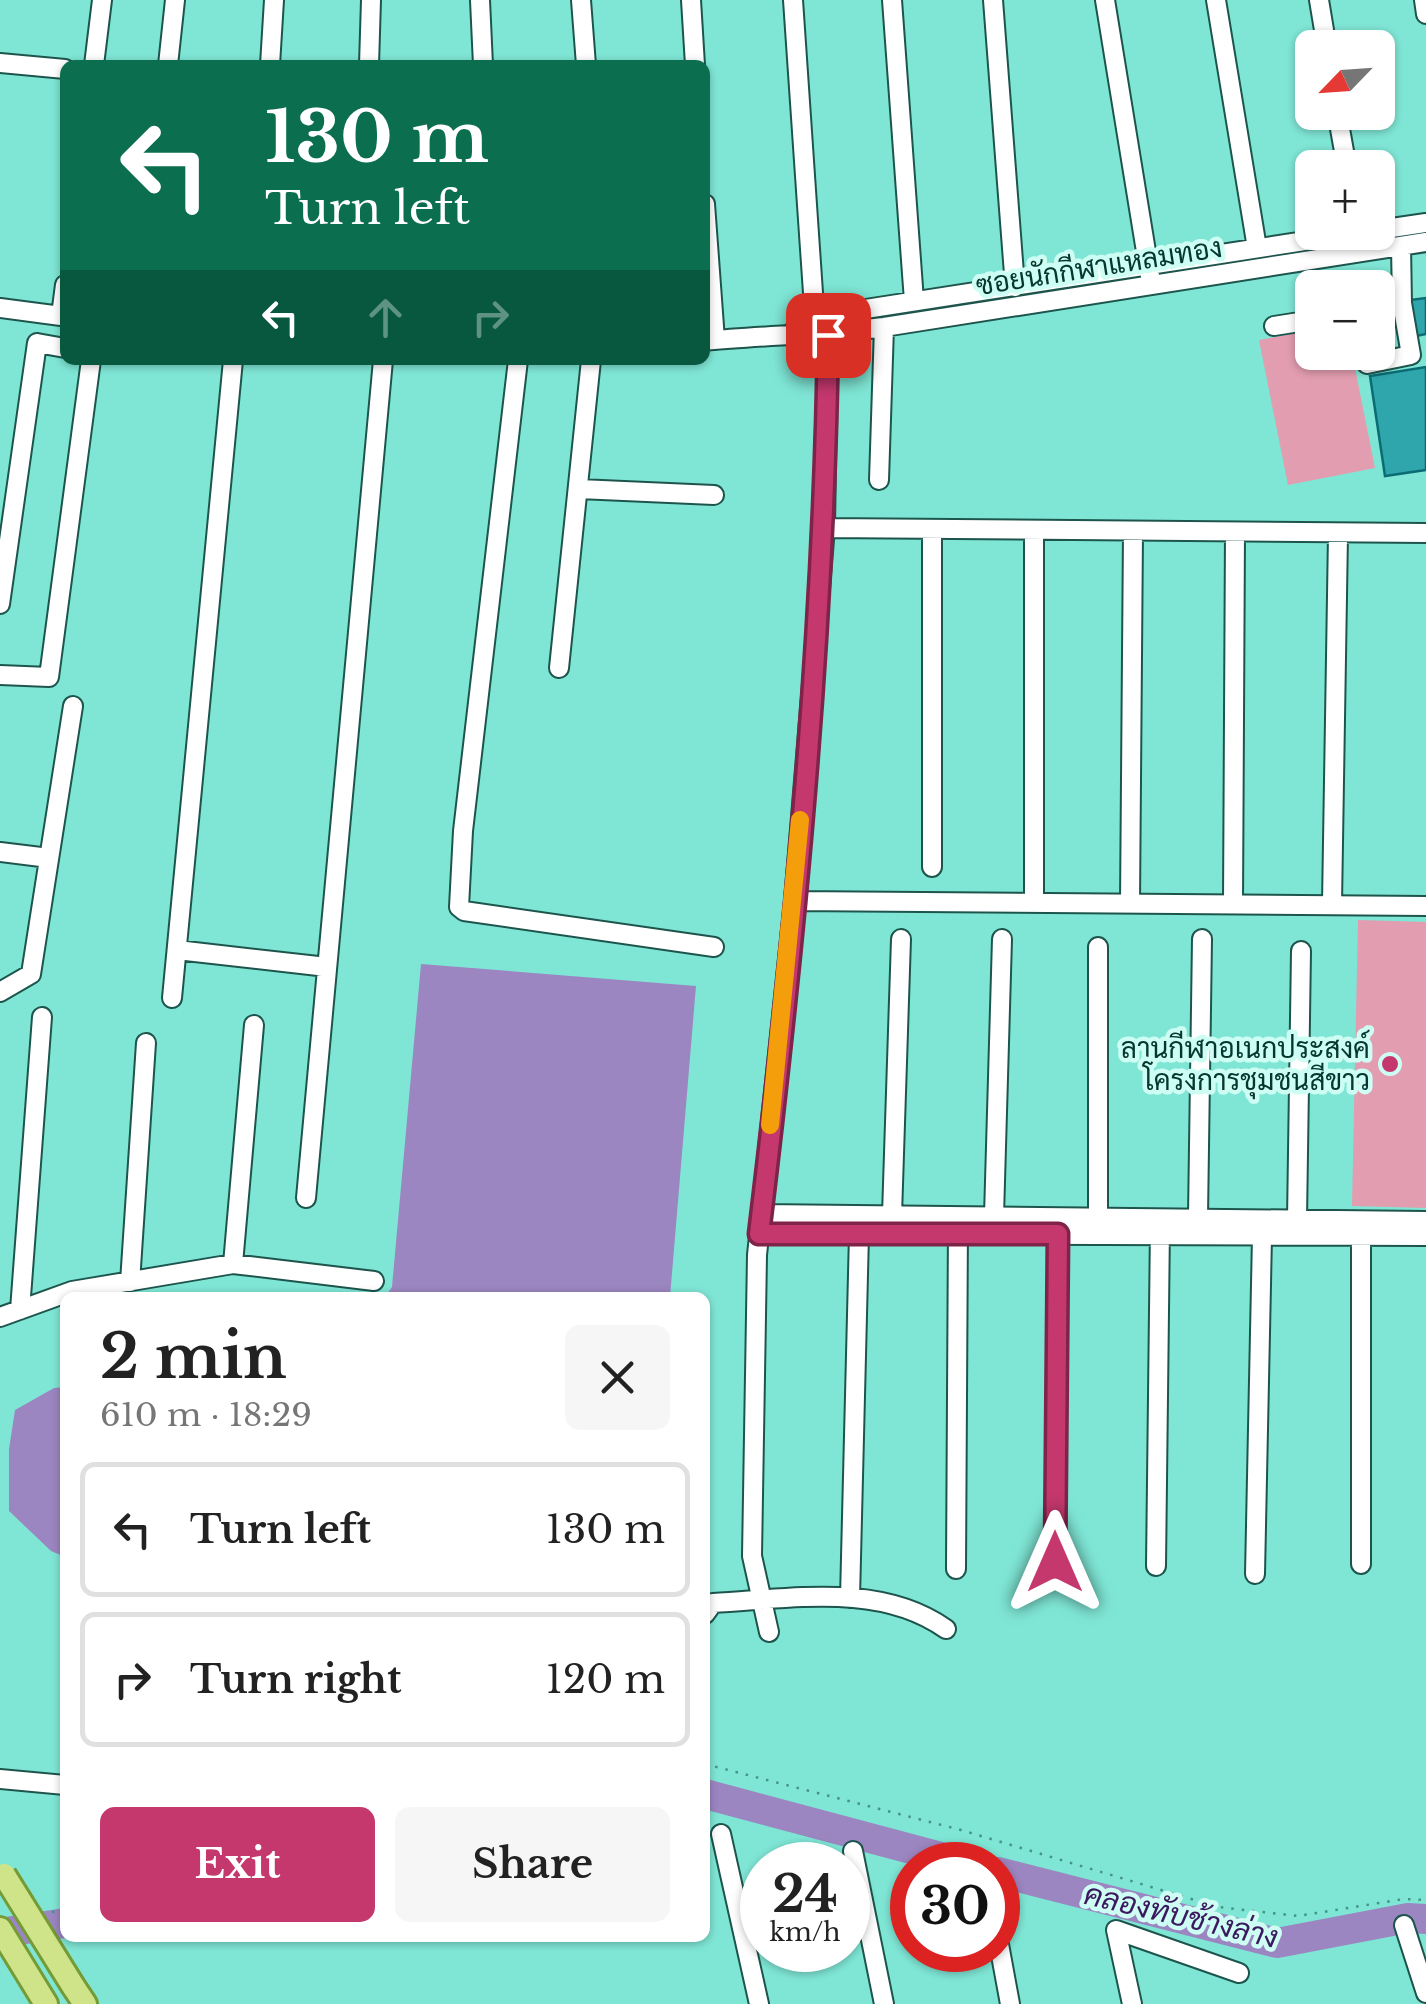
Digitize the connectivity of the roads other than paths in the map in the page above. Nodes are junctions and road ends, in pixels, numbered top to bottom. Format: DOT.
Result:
graph roads {
  1 [pos="102,0"];
  2 [pos="175,0"];
  3 [pos="274,0"];
  4 [pos="371,0"];
  5 [pos="480,0"];
  6 [pos="581,0"];
  7 [pos="690,0"];
  8 [pos="793,0"];
  9 [pos="892,0"];
  10 [pos="993,0"];
  11 [pos="1104,0"];
  12 [pos="1216,0"];
  13 [pos="1318,0"];
  14 [pos="1424,0"];
  15 [pos="1426,14"];
  16 [pos="1323,30"];
  17 [pos="95,60"];
  18 [pos="169,60"];
  19 [pos="270,60"];
  20 [pos="369,60"];
  21 [pos="483,60"];
  22 [pos="586,60"];
  23 [pos="695,60"];
  24 [pos="0,63"];
  25 [pos="60,69"];
  26 [pos="1426,223"];
  27 [pos="1395,228"];
  28 [pos="1295,242"];
  29 [pos="1426,242"];
  30 [pos="1401,246"];
  31 [pos="1257,248"];
  32 [pos="1148,266"];
  33 [pos="1015,287"];
  34 [pos="1152,287"];
  35 [pos="914,301"];
  36 [pos="1402,303"];
  37 [pos="1395,304"];
  38 [pos="0,308"];
  39 [pos="60,316"];
  40 [pos="1295,323"];
  41 [pos="1274,326"];
  42 [pos="884,328"];
  43 [pos="821,329"];
  44 [pos="710,340"];
  45 [pos="60,347"];
  46 [pos="1395,359"];
  47 [pos="89,365"];
  48 [pos="233,365"];
  49 [pos="383,365"];
  50 [pos="517,365"];
  51 [pos="591,365"];
  52 [pos="879,480"];
  53 [pos="579,488"];
  54 [pos="714,495"];
  55 [pos="6,509"];
  56 [pos="825,528"];
  57 [pos="932,530"];
  58 [pos="1034,530"];
  59 [pos="1133,532"];
  60 [pos="1236,532"];
  61 [pos="1338,534"];
  62 [pos="1426,534"];
  63 [pos="0,604"];
  64 [pos="560,668"];
  65 [pos="0,675"];
  66 [pos="74,706"];
  67 [pos="0,852"];
  68 [pos="50,858"];
  69 [pos="932,868"];
  70 [pos="794,901"];
  71 [pos="1034,902"];
  72 [pos="1130,903"];
  73 [pos="1232,903"];
  74 [pos="1332,904"];
  75 [pos="1426,906"];
  76 [pos="901,939"];
  77 [pos="1002,939"];
  78 [pos="1202,939"];
  79 [pos="714,947"];
  80 [pos="1098,948"];
  81 [pos="177,950"];
  82 [pos="1301,951"];
  83 [pos="328,967"];
  84 [pos="0,992"];
  85 [pos="172,998"];
  86 [pos="42,1017"];
  87 [pos="254,1024"];
  88 [pos="146,1043"];
  89 [pos="306,1198"];
  90 [pos="762,1214"];
  91 [pos="892,1215"];
  92 [pos="994,1216"];
  93 [pos="1098,1216"];
  94 [pos="1198,1216"];
  95 [pos="1297,1220"];
  96 [pos="1426,1220"];
  97 [pos="958,1224"];
  98 [pos="1160,1225"];
  99 [pos="1361,1228"];
  100 [pos="759,1234"];
  101 [pos="859,1234"];
  102 [pos="1058,1234"];
  103 [pos="1262,1236"];
  104 [pos="1426,1236"];
  105 [pos="233,1264"];
  106 [pos="130,1282"];
  107 [pos="374,1282"];
  108 [pos="69,1292"];
  109 [pos="60,1295"];
  110 [pos="20,1310"];
  111 [pos="0,1317"];
  112 [pos="1055,1562"];
  113 [pos="1361,1564"];
  114 [pos="1156,1566"];
  115 [pos="956,1569"];
  116 [pos="1254,1574"];
  117 [pos="850,1598"];
  118 [pos="760,1601"];
  119 [pos="710,1608"];
  120 [pos="946,1629"];
  121 [pos="769,1632"];
  122 [pos="0,1779"];
  123 [pos="60,1785"];
  124 [pos="721,1834"];
  125 [pos="2,1872"];
  126 [pos="1404,1925"];
  127 [pos="0,1929"];
  128 [pos="870,1933"];
  129 [pos="1004,1972"];
  130 [pos="1239,1973"];
  131 [pos="1426,1993"];
  132 [pos="79,1995"];
  133 [pos="42,1997"];
  134 [pos="759,2004"];
  135 [pos="884,2004"];
  136 [pos="1010,2004"];
  137 [pos="1132,2004"];
  1 -- 17 [label="street"];
  2 -- 18 [label="street"];
  3 -- 19 [label="street"];
  4 -- 20 [label="street"];
  5 -- 21 [label="street"];
  6 -- 22 [label="street"];
  7 -- 23 [label="street"];
  8 -- 43 [label="street"];
  9 -- 35 [label="street"];
  10 -- 33 [label="street"];
  11 -- 32 [label="street"];
  12 -- 31 [label="street"];
  13 -- 16 [label="street"];
  14 -- 15 [label="street"];
  24 -- 25 [label="street"];
  26 -- 27 [label="street"];
  28 -- 31 [label="street, ซอยนักกีฬาแหลมทอง"];
  29 -- 30 [label="street, ซอยนักกีฬาแหลมทอง"];
  30 -- 34 [label="street, ซอยนักกีฬาแหลมทอง"];
  30 -- 36 [label="street"];
  31 -- 32 [label="street, ซอยนักกีฬาแหลมทอง"];
  32 -- 33 [label="street, ซอยนักกีฬาแหลมทอง"];
  32 -- 34 [label="street"];
  33 -- 35 [label="street, ซอยนักกีฬาแหลมทอง"];
  34 -- 42 [label="street, ซอยนักกีฬาแหลมทอง"];
  35 -- 43 [label="street, ซอยนักกีฬาแหลมทอง"];
  36 -- 37 [label="street"];
  36 -- 46 [label="street"];
  38 -- 39 [label="street"];
  40 -- 41 [label="street"];
  42 -- 43 [label="street, ซอยนักกีฬาแหลมทอง"];
  42 -- 52 [label="street"];
  43 -- 44 [label="street, ซอยนักกีฬาแหลมทอง"];
  43 -- 56 [label="street"];
  45 -- 55 [label="street"];
  47 -- 65 [label="street"];
  48 -- 81 [label="street"];
  49 -- 83 [label="street"];
  50 -- 79 [label="street"];
  51 -- 53 [label="street"];
  53 -- 54 [label="street"];
  53 -- 64 [label="street"];
  55 -- 63 [label="street"];
  56 -- 57 [label="street"];
  56 -- 70 [label="street"];
  57 -- 58 [label="street"];
  57 -- 69 [label="street"];
  58 -- 59 [label="street"];
  58 -- 71 [label="street"];
  59 -- 60 [label="street"];
  59 -- 72 [label="street"];
  60 -- 61 [label="street"];
  60 -- 73 [label="street"];
  61 -- 62 [label="street"];
  61 -- 74 [label="street"];
  66 -- 68 [label="street"];
  67 -- 68 [label="street"];
  68 -- 84 [label="street"];
  70 -- 71 [label="street"];
  70 -- 90 [label="street"];
  71 -- 72 [label="street"];
  72 -- 73 [label="street"];
  73 -- 74 [label="street"];
  74 -- 75 [label="street"];
  76 -- 91 [label="street"];
  77 -- 92 [label="street"];
  78 -- 94 [label="street"];
  80 -- 93 [label="street"];
  81 -- 83 [label="street"];
  81 -- 85 [label="street"];
  82 -- 95 [label="street"];
  83 -- 89 [label="street"];
  86 -- 110 [label="street"];
  87 -- 105 [label="street"];
  88 -- 106 [label="street"];
  90 -- 91 [label="street"];
  90 -- 100 [label="street"];
  91 -- 97 [label="street"];
  92 -- 93 [label="street"];
  92 -- 97 [label="street"];
  93 -- 98 [label="street"];
  94 -- 95 [label="street"];
  94 -- 98 [label="street"];
  95 -- 99 [label="street"];
  96 -- 99 [label="street"];
  97 -- 101 [label="street"];
  97 -- 102 [label="street"];
  97 -- 115 [label="street"];
  98 -- 102 [label="street"];
  98 -- 103 [label="street"];
  98 -- 114 [label="street"];
  99 -- 103 [label="street"];
  99 -- 104 [label="street"];
  99 -- 113 [label="street"];
  100 -- 101 [label="street"];
  100 -- 118 [label="street"];
  101 -- 117 [label="street"];
  102 -- 112 [label="street"];
  103 -- 116 [label="street"];
  105 -- 106 [label="street"];
  105 -- 107 [label="street"];
  106 -- 108 [label="street"];
  109 -- 110 [label="street"];
  110 -- 111 [label="street"];
  117 -- 118 [label="street"];
  117 -- 120 [label="street"];
  118 -- 119 [label="street"];
  118 -- 121 [label="street"];
  122 -- 123 [label="street"];
  124 -- 134 [label="street"];
  125 -- 132 [label="main road, bridge"];
  126 -- 131 [label="street"];
  127 -- 133 [label="main road"];
  128 -- 135 [label="street"];
  129 -- 136 [label="street"];
  130 -- 137 [label="street"];
}
